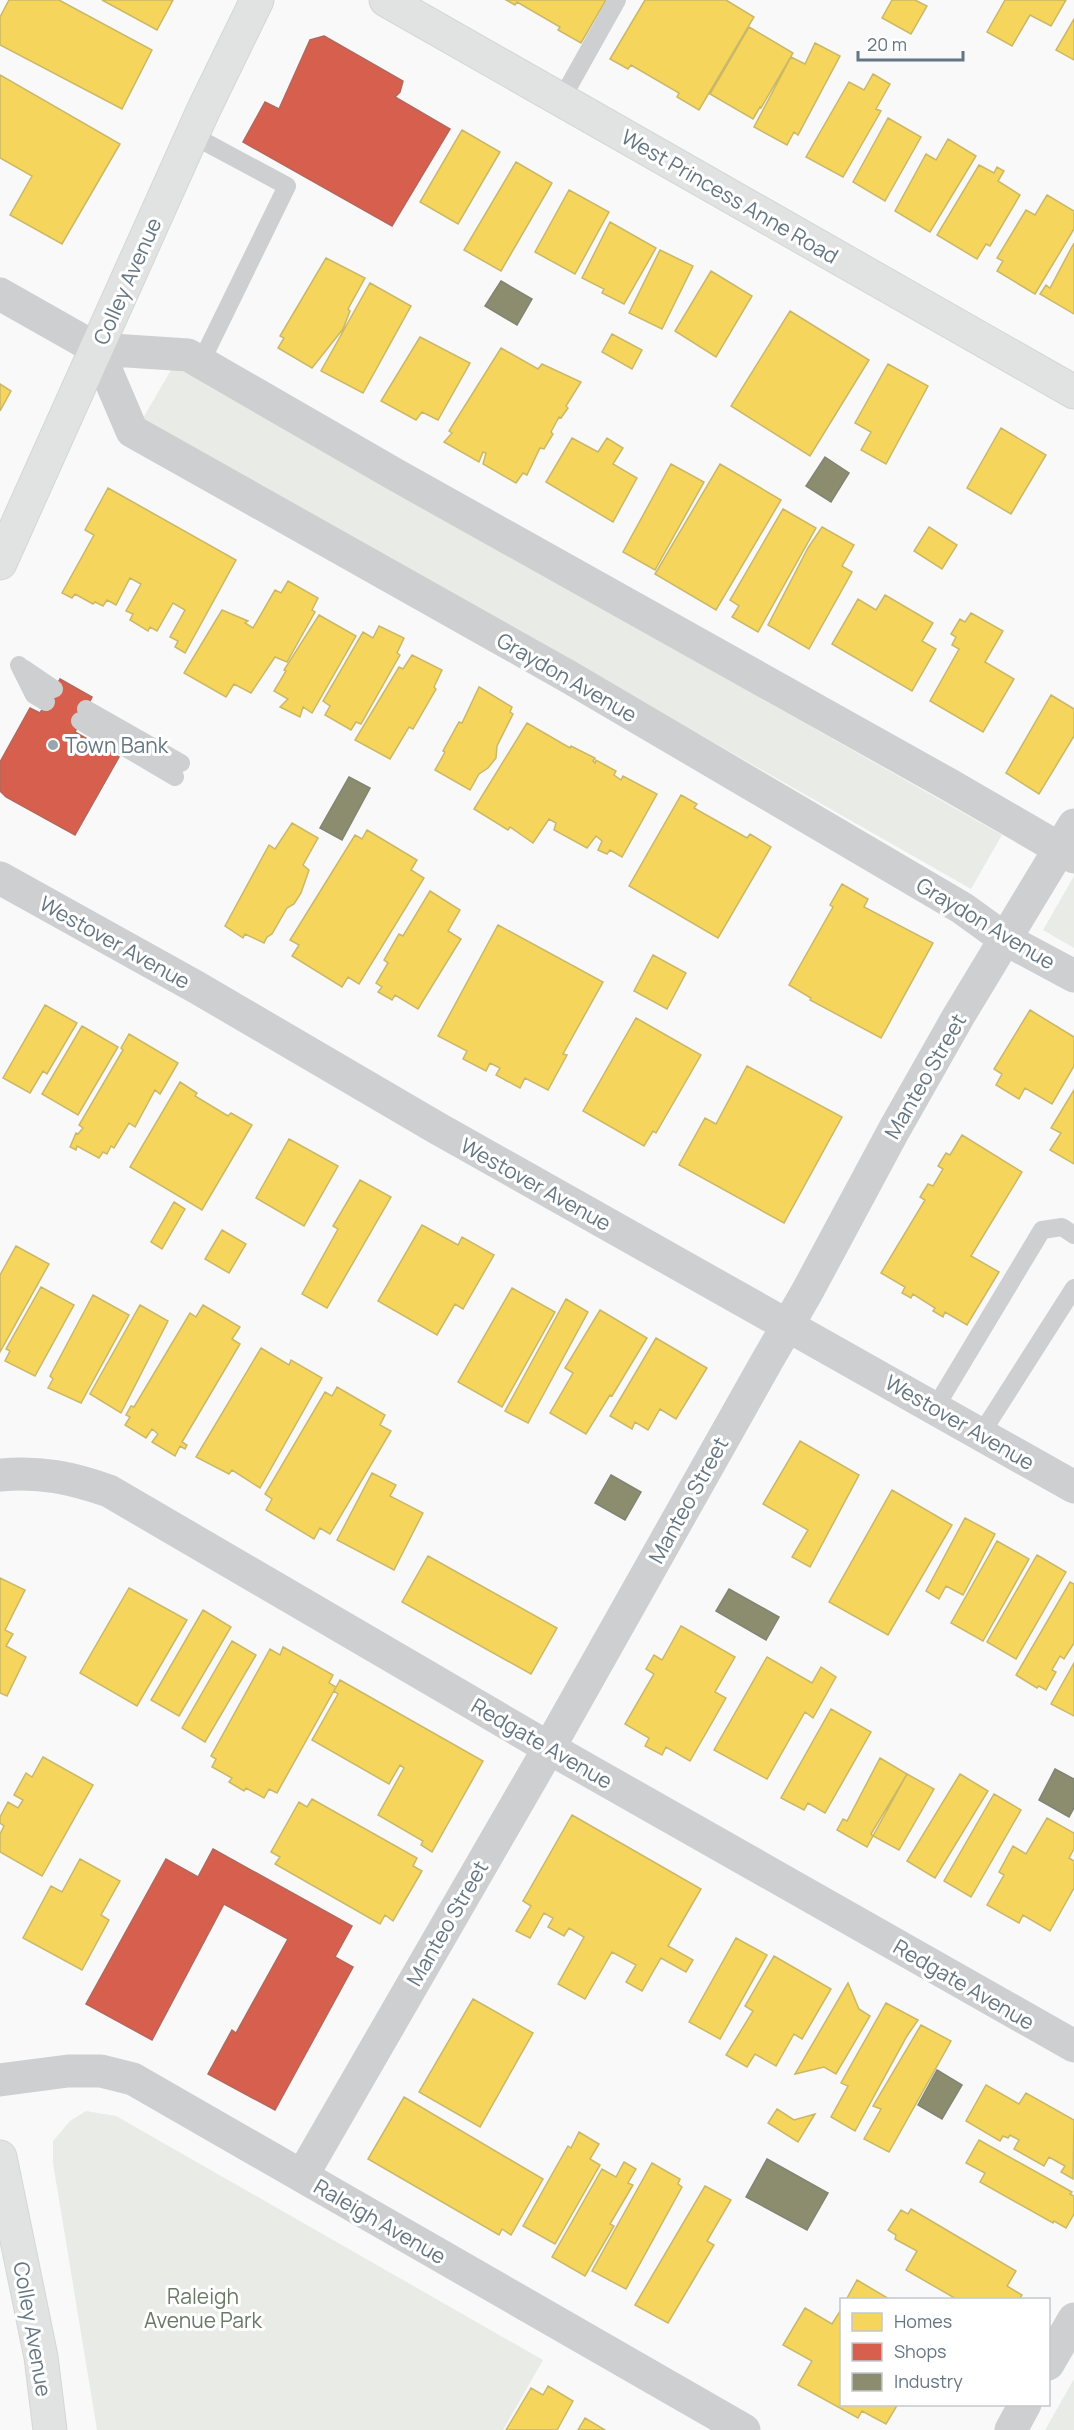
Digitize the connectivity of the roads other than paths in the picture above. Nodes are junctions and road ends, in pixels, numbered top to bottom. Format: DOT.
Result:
graph roads {
  1 [pos="257,0"];
  2 [pos="386,0"];
  3 [pos="617,0"];
  4 [pos="561,100"];
  5 [pos="192,135"];
  6 [pos="0,294"];
  7 [pos="97,349"];
  8 [pos="201,362"];
  9 [pos="1074,392"];
  10 [pos="0,562"];
  11 [pos="19,665"];
  12 [pos="50,696"];
  13 [pos="83,715"];
  14 [pos="178,770"];
  15 [pos="1069,844"];
  16 [pos="0,878"];
  17 [pos="1005,939"];
  18 [pos="1074,976"];
  19 [pos="1074,1235"];
  20 [pos="1074,1287"];
  21 [pos="787,1324"];
  22 [pos="935,1408"];
  23 [pos="981,1434"];
  24 [pos="0,1475"];
  25 [pos="1074,1487"];
  26 [pos="549,1748"];
  27 [pos="1074,2046"];
  28 [pos="0,2080"];
  29 [pos="0,2157"];
  30 [pos="302,2176"];
  31 [pos="1074,2319"];
  32 [pos="1050,2361"];
  33 [pos="1024,2406"];
  34 [pos="50,2430"];
  35 [pos="744,2430"];
  36 [pos="1011,2430"];
  1 -- 5 [label="main road, Colley Avenue"];
  2 -- 4 [label="main road, West Princess Anne Road"];
  3 -- 4 [label="lane"];
  4 -- 9 [label="main road, West Princess Anne Road"];
  5 -- 7 [label="main road, Colley Avenue"];
  5 -- 8 [label="lane"];
  6 -- 7 [label="street"];
  7 -- 8 [label="street"];
  7 -- 10 [label="main road, Colley Avenue"];
  7 -- 17 [label="street, Graydon Avenue"];
  8 -- 15 [label="street"];
  11 -- 12 [label="lane"];
  13 -- 14 [label="lane"];
  15 -- 17 [label="street, Manteo Street"];
  16 -- 21 [label="street, Westover Avenue"];
  17 -- 18 [label="street, Graydon Avenue"];
  17 -- 21 [label="street, Manteo Street"];
  19 -- 22 [label="lane"];
  20 -- 23 [label="lane"];
  21 -- 22 [label="street, Westover Avenue"];
  21 -- 26 [label="street, Manteo Street"];
  22 -- 23 [label="street, Westover Avenue"];
  23 -- 25 [label="street, Westover Avenue"];
  24 -- 26 [label="street, Redgate Avenue"];
  26 -- 27 [label="street, Redgate Avenue"];
  26 -- 30 [label="street, Manteo Street"];
  28 -- 30 [label="street, Raleigh Avenue"];
  29 -- 34 [label="main road, Colley Avenue"];
  30 -- 35 [label="street, Raleigh Avenue"];
  31 -- 32 [label="street"];
  33 -- 36 [label="street"];
}
